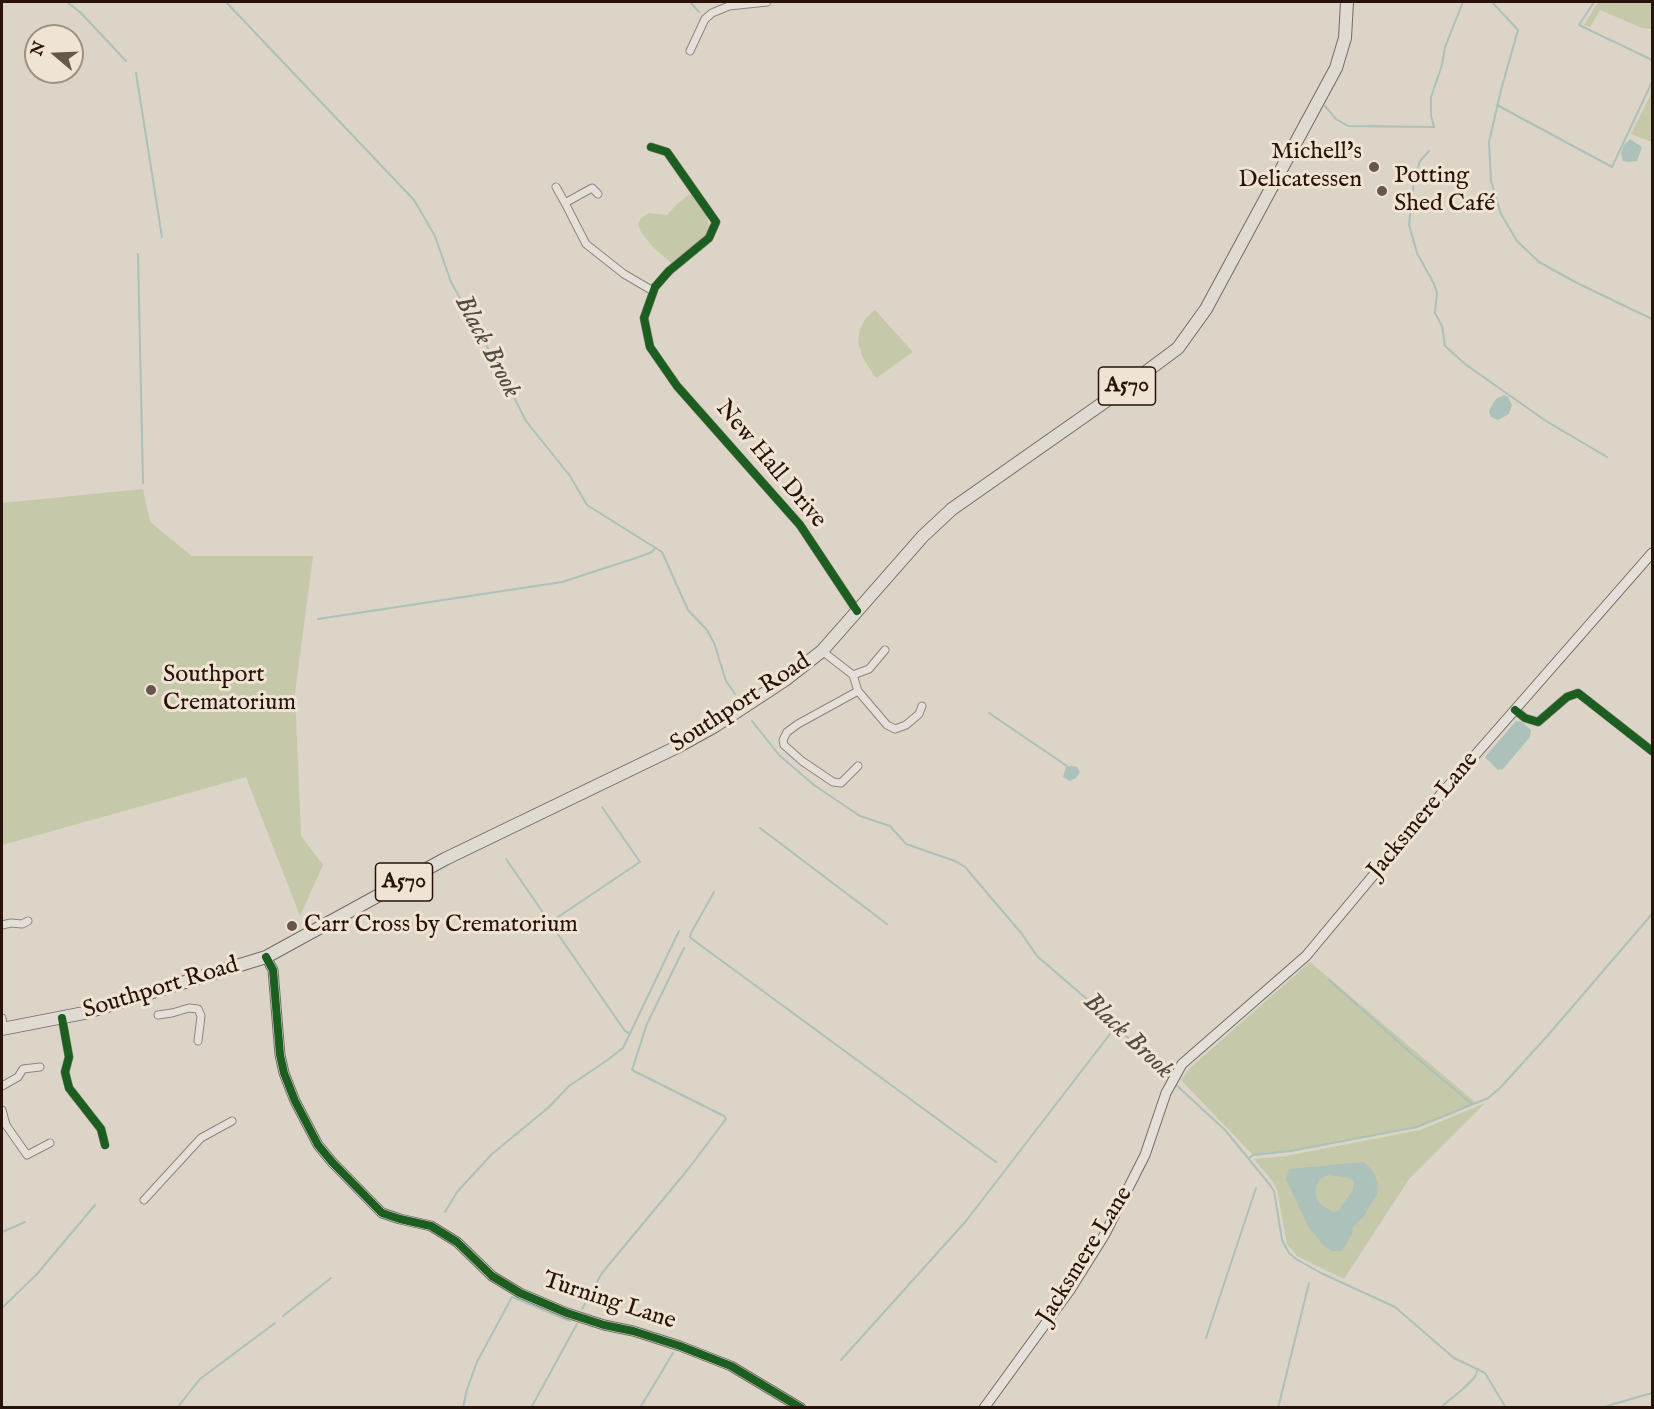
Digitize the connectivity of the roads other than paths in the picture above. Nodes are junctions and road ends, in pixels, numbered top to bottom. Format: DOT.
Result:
graph roads {
  1 [pos="767,2"];
  2 [pos="1347,2"];
  3 [pos="690,51"];
  4 [pos="651,147"];
  5 [pos="556,187"];
  6 [pos="598,194"];
  7 [pos="565,203"];
  8 [pos="655,287"];
  9 [pos="1653,553"];
  10 [pos="857,611"];
  11 [pos="885,650"];
  12 [pos="822,651"];
  13 [pos="854,675"];
  14 [pos="858,691"];
  15 [pos="922,706"];
  16 [pos="1515,710"];
  17 [pos="1653,751"];
  18 [pos="858,766"];
  19 [pos="28,921"];
  20 [pos="2,925"];
  21 [pos="266,957"];
  22 [pos="158,1015"];
  23 [pos="62,1018"];
  24 [pos="2,1025"];
  25 [pos="198,1041"];
  26 [pos="40,1067"];
  27 [pos="2,1086"];
  28 [pos="2,1110"];
  29 [pos="232,1121"];
  30 [pos="50,1143"];
  31 [pos="105,1145"];
  32 [pos="144,1200"];
  33 [pos="801,1407"];
  34 [pos="984,1407"];
  1 -- 3 [label="street"];
  2 -- 10 [label="highway, Southport Road / A570"];
  4 -- 8 [label="street"];
  5 -- 7 [label="street"];
  6 -- 7 [label="street"];
  7 -- 8 [label="street"];
  8 -- 10 [label="street, New Hall Drive"];
  9 -- 16 [label="main road, Jacksmere Lane"];
  10 -- 12 [label="highway, Southport Road / A570"];
  11 -- 13 [label="street"];
  12 -- 13 [label="street"];
  12 -- 21 [label="highway, Southport Road / A570"];
  13 -- 14 [label="street"];
  14 -- 15 [label="street"];
  14 -- 18 [label="street"];
  16 -- 17 [label="street"];
  16 -- 34 [label="main road, Jacksmere Lane"];
  19 -- 20 [label="street"];
  21 -- 23 [label="highway, Southport Road / A570"];
  21 -- 33 [label="main road, Turning Lane"];
  22 -- 25 [label="street"];
  23 -- 24 [label="highway, Southport Road / A570"];
  23 -- 31 [label="street"];
  26 -- 27 [label="street"];
  28 -- 30 [label="street"];
  29 -- 32 [label="street"];
}
